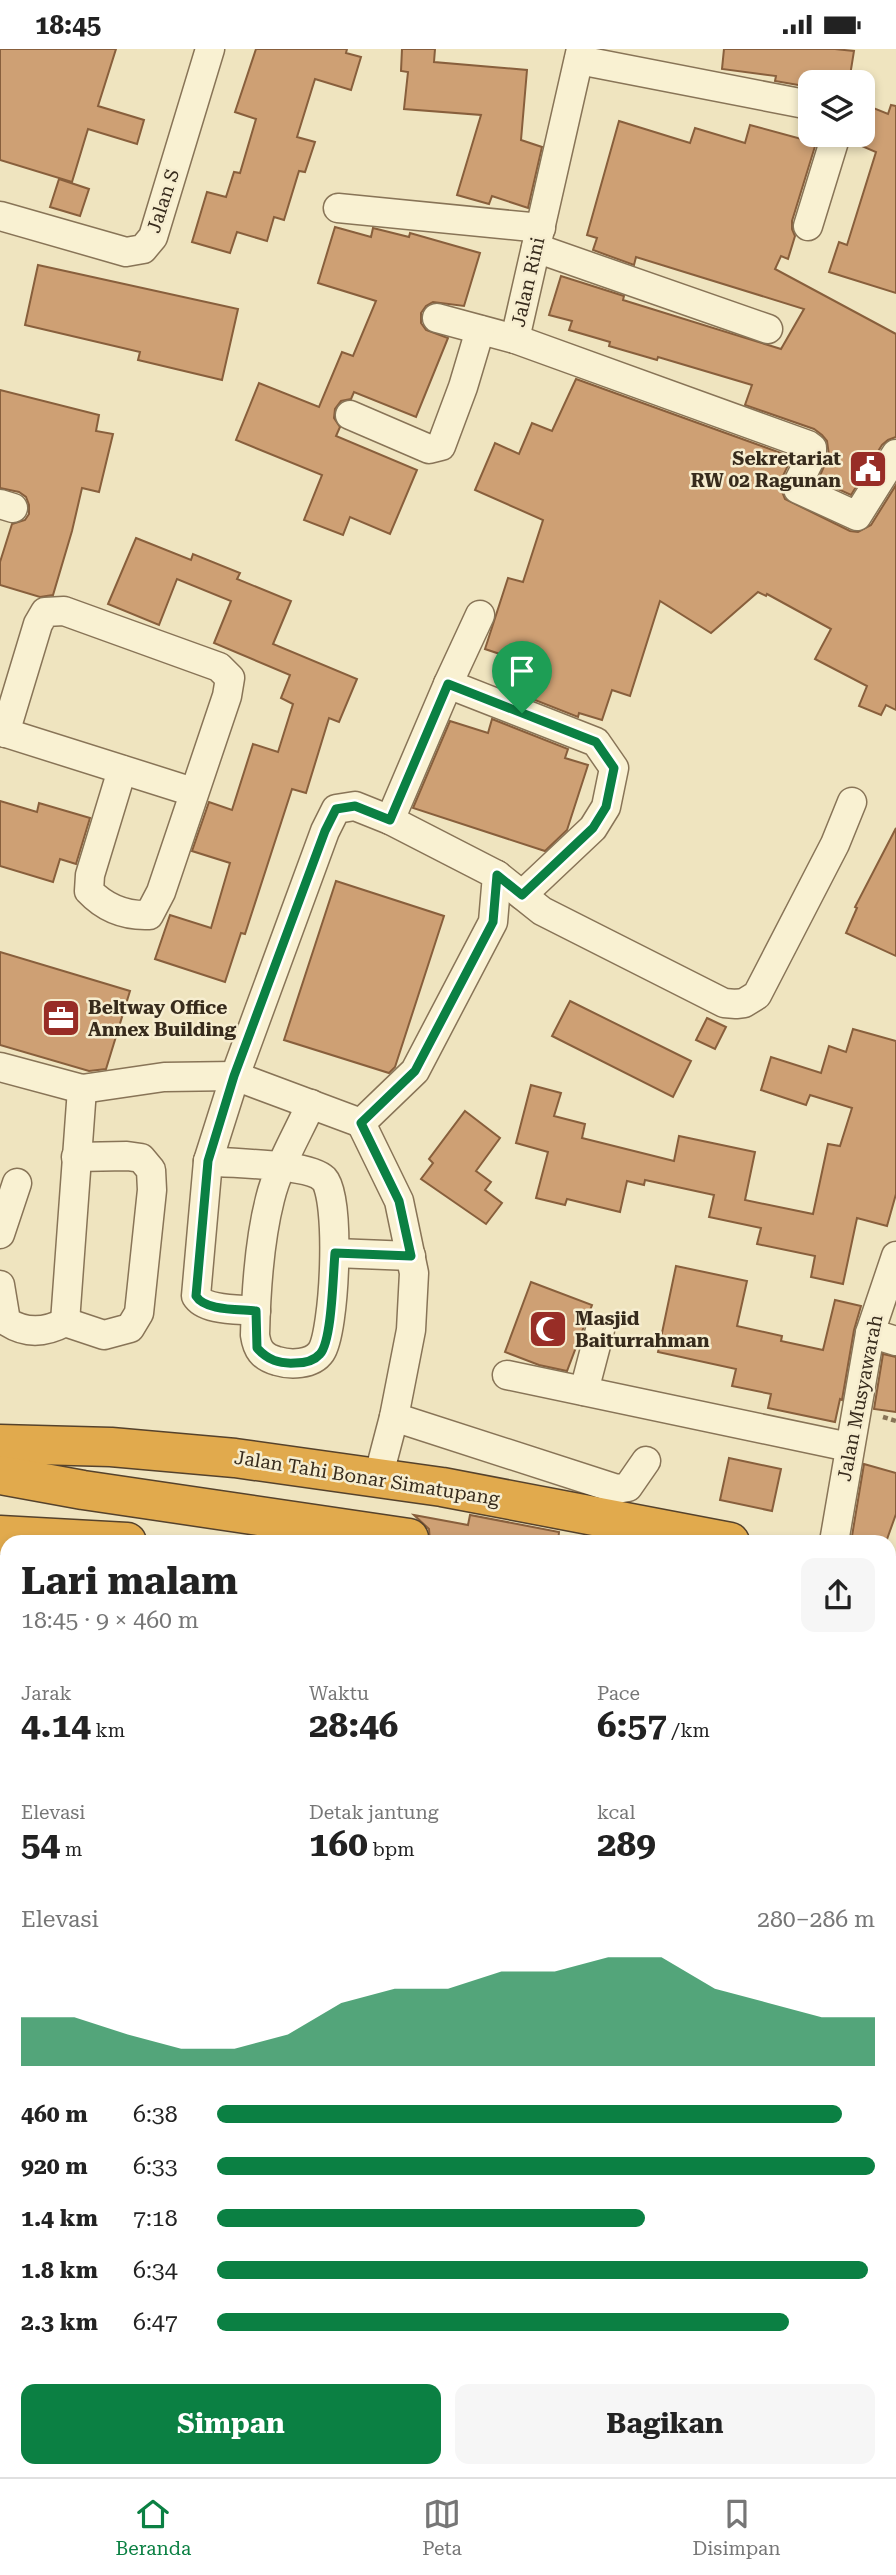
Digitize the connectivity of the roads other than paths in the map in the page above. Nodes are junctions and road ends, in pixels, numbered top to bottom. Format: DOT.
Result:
graph roads {
  1 [pos="210,49"];
  2 [pos="580,54"];
  3 [pos="798,102"];
  4 [pos="832,147"];
  5 [pos="338,208"];
  6 [pos="0,216"];
  7 [pos="808,226"];
  8 [pos="539,238"];
  9 [pos="437,319"];
  10 [pos="768,329"];
  11 [pos="480,330"];
  12 [pos="515,339"];
  13 [pos="350,415"];
  14 [pos="896,454"];
  15 [pos="480,615"];
  16 [pos="448,684"];
  17 [pos="3,732"];
  18 [pos="122,770"];
  19 [pos="193,792"];
  20 [pos="852,802"];
  21 [pos="390,820"];
  22 [pos="497,875"];
  23 [pos="522,895"];
  24 [pos="0,1067"];
  25 [pos="234,1076"];
  26 [pos="82,1089"];
  27 [pos="311,1104"];
  28 [pos="361,1123"];
  29 [pos="76,1157"];
  30 [pos="208,1161"];
  31 [pos="282,1166"];
  32 [pos="17,1183"];
  33 [pos="0,1234"];
  34 [pos="335,1253"];
  35 [pos="411,1256"];
  36 [pos="896,1256"];
  37 [pos="0,1285"];
  38 [pos="256,1311"];
  39 [pos="65,1322"];
  40 [pos="600,1330"];
  41 [pos="883,1337"];
  42 [pos="507,1375"];
  43 [pos="584,1391"];
  44 [pos="394,1417"];
  45 [pos="0,1444"];
  46 [pos="849,1447"];
  47 [pos="646,1461"];
  48 [pos="0,1475"];
  49 [pos="378,1478"];
  50 [pos="390,1535"];
  51 [pos="693,1535"];
  52 [pos="835,1535"];
  1 -- 6 [label="street, Jalan S"];
  2 -- 3 [label="street"];
  2 -- 8 [label="street, Jalan Rini"];
  4 -- 7 [label="street"];
  5 -- 8 [label="street"];
  8 -- 10 [label="street"];
  8 -- 12 [label="street, Jalan Rini"];
  9 -- 11 [label="street"];
  11 -- 12 [label="street"];
  11 -- 13 [label="street"];
  12 -- 14 [label="street, Jalan Rini"];
  15 -- 16 [label="street"];
  16 -- 21 [label="street"];
  16 -- 23 [label="street"];
  17 -- 18 [label="street"];
  17 -- 19 [label="street"];
  18 -- 19 [label="street"];
  18 -- 19 [label="street"];
  20 -- 23 [label="street"];
  21 -- 22 [label="street"];
  21 -- 25 [label="street"];
  22 -- 23 [label="street"];
  22 -- 28 [label="street"];
  24 -- 26 [label="street"];
  25 -- 26 [label="street"];
  25 -- 27 [label="street"];
  25 -- 30 [label="street"];
  26 -- 29 [label="street"];
  27 -- 28 [label="street"];
  27 -- 31 [label="street"];
  28 -- 35 [label="street"];
  29 -- 39 [label="street"];
  29 -- 39 [label="street"];
  30 -- 31 [label="street"];
  30 -- 38 [label="street"];
  31 -- 34 [label="street"];
  31 -- 38 [label="street"];
  32 -- 33 [label="street"];
  34 -- 35 [label="street"];
  34 -- 38 [label="street"];
  35 -- 44 [label="street"];
  36 -- 41 [label="street, Jalan Musyawarah"];
  37 -- 39 [label="street"];
  40 -- 43 [label="street"];
  41 -- 46 [label="street, Jalan Musyawarah"];
  42 -- 43 [label="street"];
  43 -- 46 [label="street"];
  44 -- 47 [label="street"];
  44 -- 49 [label="street"];
  45 -- 49 [label="highway, Jalan Tahi Bonar Simatupang"];
  46 -- 52 [label="street, Jalan Musyawarah"];
  48 -- 50 [label="highway"];
  49 -- 51 [label="highway, Jalan Tahi Bonar Simatupang"];
}
